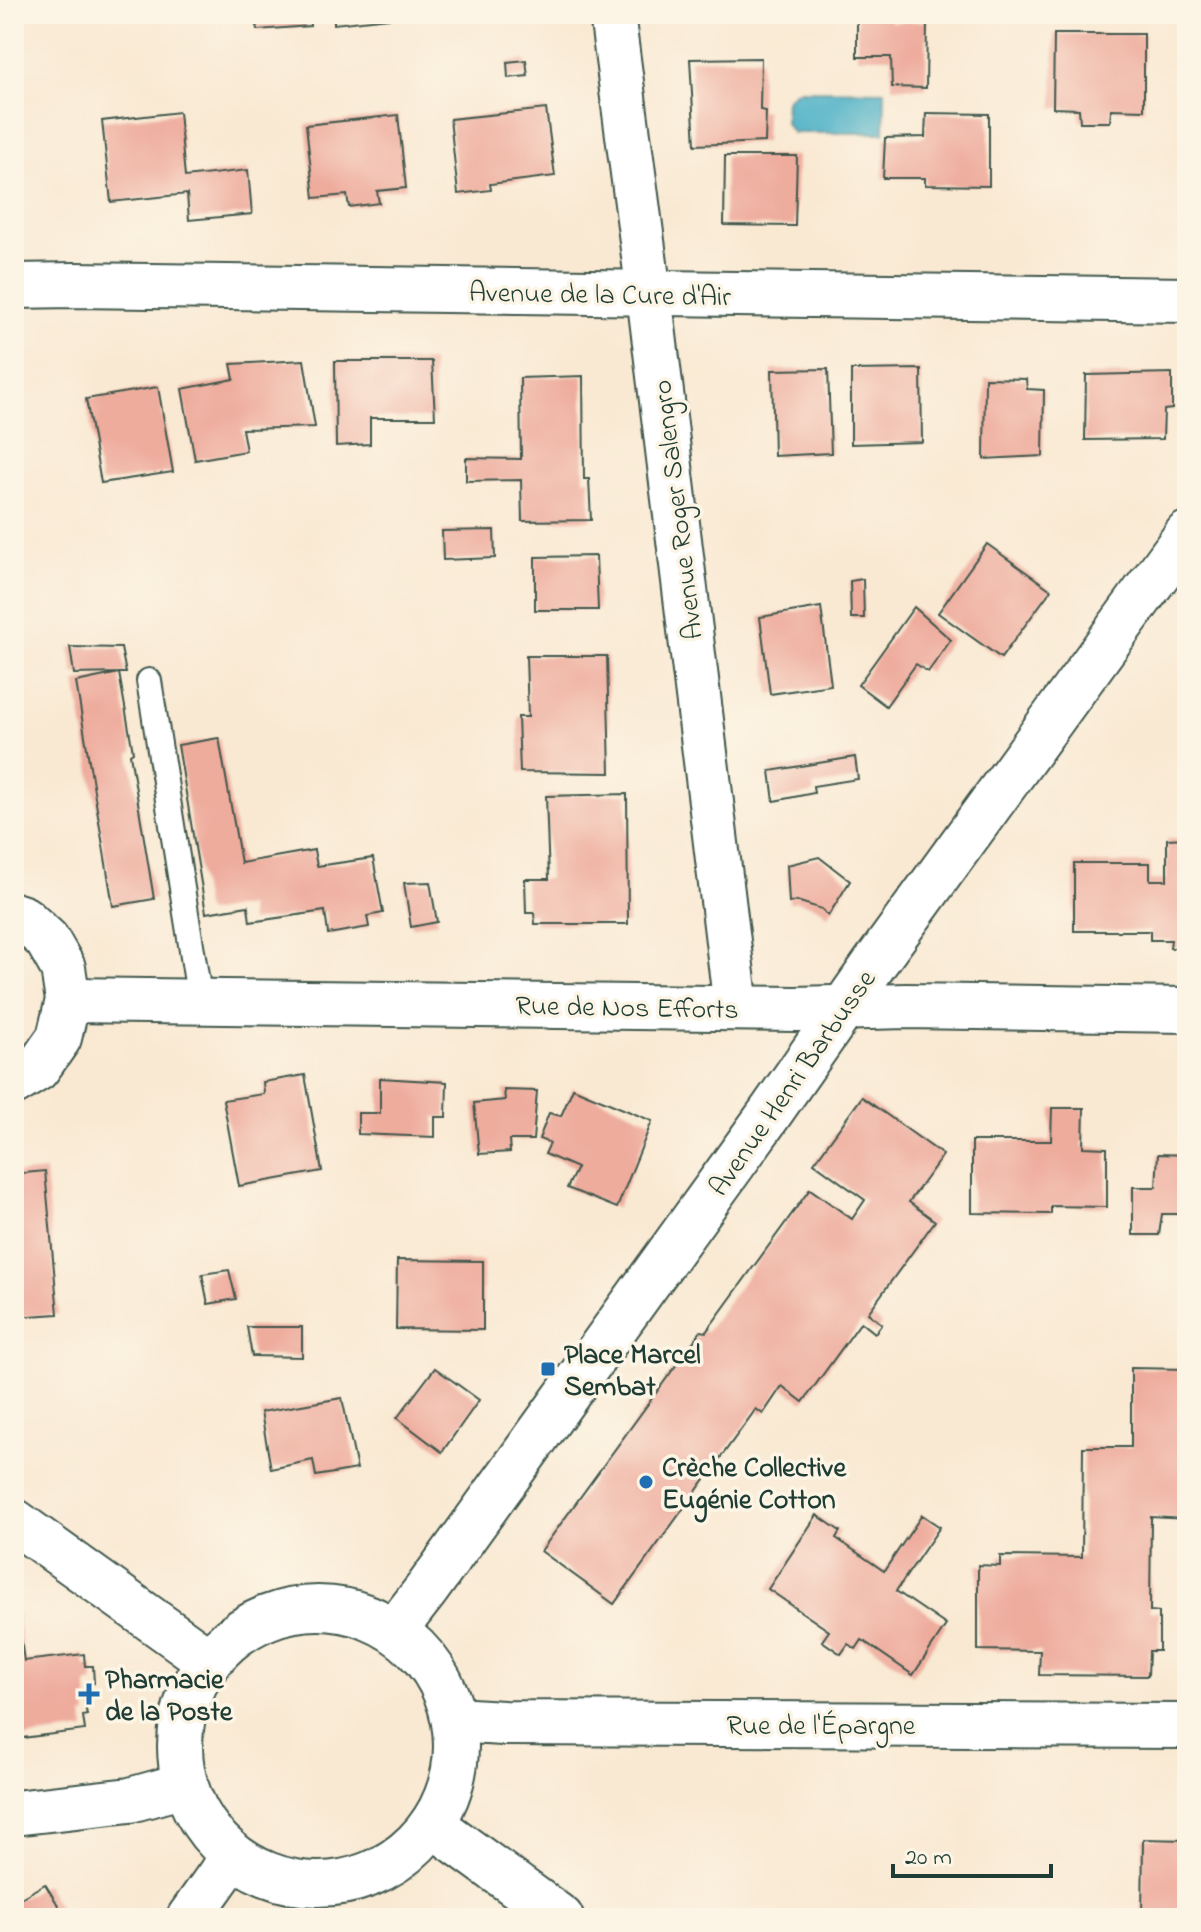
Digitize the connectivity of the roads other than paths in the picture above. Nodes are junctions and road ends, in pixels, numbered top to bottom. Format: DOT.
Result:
graph roads {
  1 [pos="612,14"];
  2 [pos="14,286"];
  3 [pos="649,294"];
  4 [pos="1187,300"];
  5 [pos="1187,534"];
  6 [pos="149,681"];
  7 [pos="14,915"];
  8 [pos="68,1000"];
  9 [pos="200,1001"];
  10 [pos="736,1007"];
  11 [pos="845,1008"];
  12 [pos="1187,1010"];
  13 [pos="14,1083"];
  14 [pos="14,1521"];
  15 [pos="395,1630"];
  16 [pos="208,1660"];
  17 [pos="454,1720"];
  18 [pos="1187,1726"];
  19 [pos="184,1785"];
  20 [pos="14,1813"];
  21 [pos="432,1824"];
  22 [pos="233,1856"];
  23 [pos="189,1918"];
  24 [pos="561,1918"];
  1 -- 3 [label="street, Avenue Roger Salengro"];
  2 -- 3 [label="street, Avenue de la Cure d'Air"];
  3 -- 4 [label="street, Avenue de la Cure d'Air"];
  3 -- 10 [label="street, Avenue Roger Salengro"];
  5 -- 11 [label="street, Avenue Henri Barbusse"];
  6 -- 9 [label="lane"];
  7 -- 8 [label="street"];
  8 -- 9 [label="street, Rue de Nos Efforts"];
  8 -- 13 [label="street"];
  9 -- 10 [label="street, Rue de Nos Efforts"];
  10 -- 11 [label="street, Rue de Nos Efforts"];
  11 -- 12 [label="street, Rue de Nos Efforts"];
  11 -- 15 [label="street, Avenue Henri Barbusse"];
  14 -- 16 [label="street"];
  15 -- 16 [label="street"];
  15 -- 17 [label="street"];
  16 -- 19 [label="street"];
  17 -- 18 [label="street, Rue de l'Épargne"];
  17 -- 21 [label="street"];
  19 -- 20 [label="street"];
  19 -- 22 [label="street"];
  21 -- 22 [label="street"];
  21 -- 24 [label="street"];
  22 -- 23 [label="street"];
}
